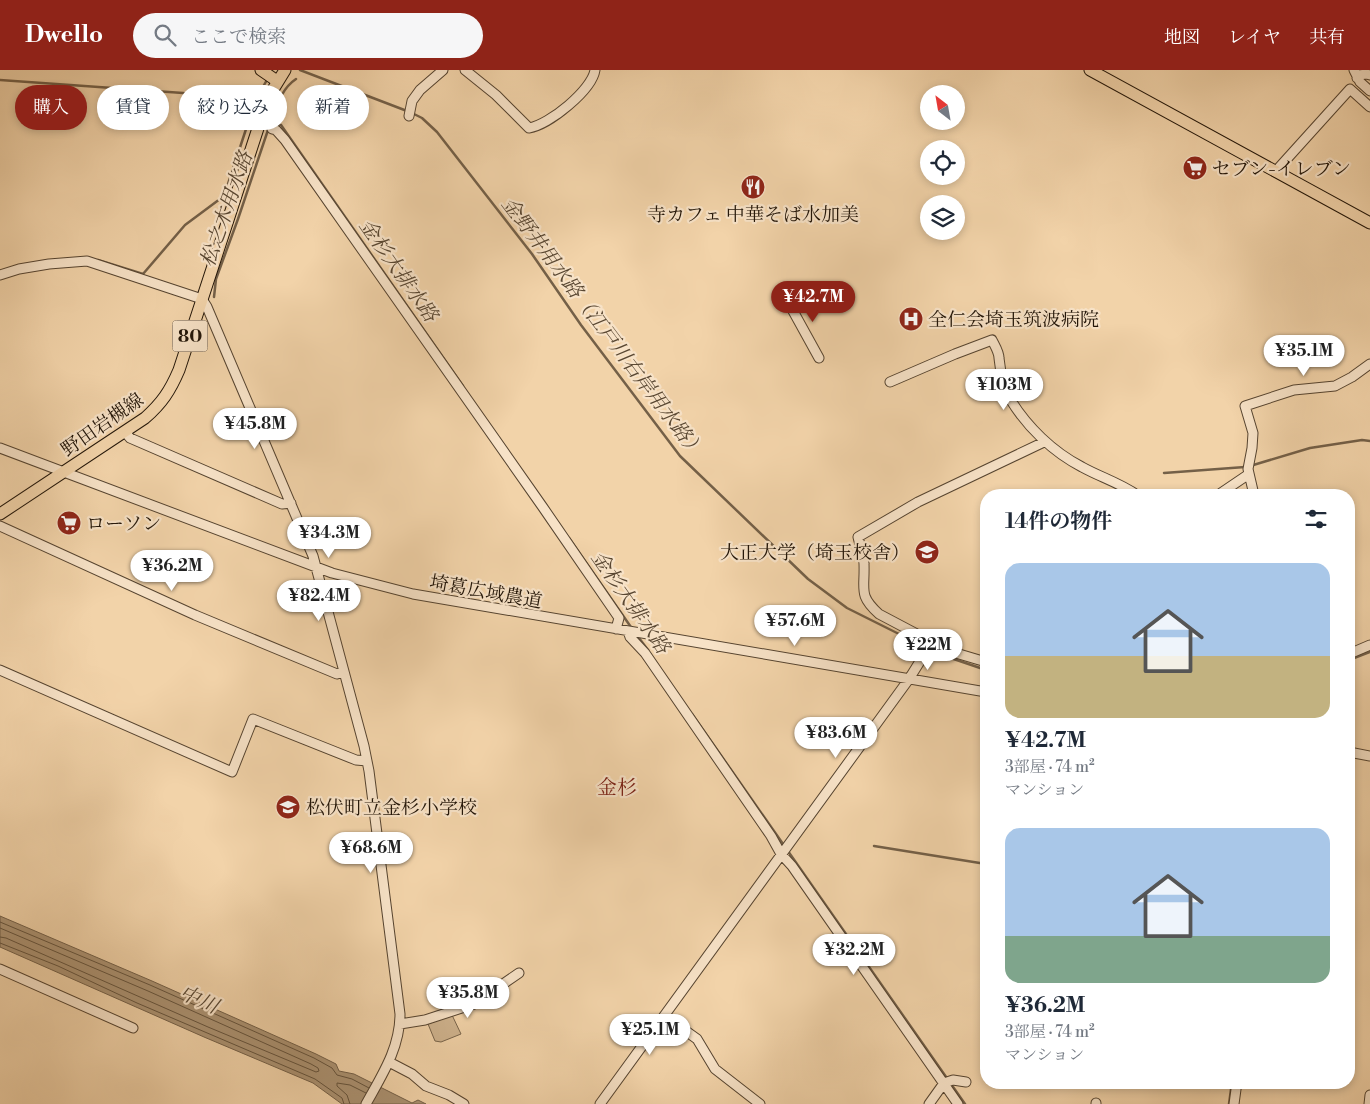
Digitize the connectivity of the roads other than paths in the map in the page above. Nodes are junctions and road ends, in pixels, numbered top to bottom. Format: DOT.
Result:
graph roads {
  1 [pos="261,70"];
  2 [pos="285,70"];
  3 [pos="443,70"];
  4 [pos="465,70"];
  5 [pos="595,70"];
  6 [pos="1090,70"];
  7 [pos="1356,74"];
  8 [pos="1370,75"];
  9 [pos="277,81"];
  10 [pos="1370,91"];
  11 [pos="1370,107"];
  12 [pos="410,112"];
  13 [pos="276,130"];
  14 [pos="1275,172"];
  15 [pos="1370,223"];
  16 [pos="0,275"];
  17 [pos="202,299"];
  18 [pos="786,300"];
  19 [pos="819,358"];
  20 [pos="1370,364"];
  21 [pos="890,382"];
  22 [pos="125,432"];
  23 [pos="1044,442"];
  24 [pos="0,448"];
  25 [pos="1248,469"];
  26 [pos="63,472"];
  27 [pos="1127,489"];
  28 [pos="1225,489"];
  29 [pos="1253,489"];
  30 [pos="291,503"];
  31 [pos="0,514"];
  32 [pos="0,526"];
  33 [pos="316,566"];
  34 [pos="616,629"];
  35 [pos="628,631"];
  36 [pos="932,642"];
  37 [pos="1370,645"];
  38 [pos="1355,651"];
  39 [pos="980,660"];
  40 [pos="0,670"];
  41 [pos="344,672"];
  42 [pos="909,678"];
  43 [pos="980,691"];
  44 [pos="1355,753"];
  45 [pos="1370,756"];
  46 [pos="367,761"];
  47 [pos="781,854"];
  48 [pos="0,969"];
  49 [pos="519,973"];
  50 [pos="664,1016"];
  51 [pos="400,1024"];
  52 [pos="133,1028"];
  53 [pos="388,1063"];
  54 [pos="966,1082"];
  55 [pos="944,1083"];
  56 [pos="1236,1089"];
  57 [pos="1370,1095"];
  58 [pos="366,1104"];
  59 [pos="464,1104"];
  60 [pos="600,1104"];
  61 [pos="760,1104"];
  62 [pos="929,1104"];
  63 [pos="958,1104"];
  64 [pos="1234,1104"];
  65 [pos="1368,1104"];
  1 -- 9 [label="main road"];
  2 -- 9 [label="main road, 野田岩槻線"];
  3 -- 12 [label="street"];
  4 -- 5 [label="street"];
  6 -- 14 [label="main road"];
  7 -- 8 [label="street"];
  7 -- 10 [label="street"];
  9 -- 17 [label="main road, 野田岩槻線 / 80"];
  11 -- 14 [label="street"];
  13 -- 34 [label="street"];
  14 -- 15 [label="main road"];
  16 -- 17 [label="street"];
  17 -- 22 [label="main road, 野田岩槻線 / 80"];
  17 -- 30 [label="street"];
  18 -- 19 [label="street"];
  20 -- 25 [label="street"];
  21 -- 23 [label="street"];
  22 -- 26 [label="main road, 野田岩槻線 / 80"];
  22 -- 30 [label="street"];
  23 -- 27 [label="street"];
  23 -- 36 [label="street"];
  24 -- 26 [label="street, 埼葛広域農道"];
  25 -- 28 [label="street"];
  25 -- 29 [label="street"];
  26 -- 31 [label="main road, 野田岩槻線 / 80"];
  26 -- 33 [label="street, 埼葛広域農道"];
  30 -- 33 [label="street"];
  32 -- 41 [label="street"];
  33 -- 34 [label="street, 埼葛広域農道"];
  33 -- 41 [label="street"];
  34 -- 35 [label="street, 埼葛広域農道"];
  35 -- 42 [label="street, 埼葛広域農道"];
  35 -- 47 [label="street"];
  36 -- 39 [label="street"];
  36 -- 42 [label="street"];
  37 -- 38 [label="street"];
  40 -- 46 [label="street"];
  41 -- 46 [label="street"];
  42 -- 43 [label="street, 埼葛広域農道"];
  42 -- 47 [label="street"];
  44 -- 45 [label="street"];
  46 -- 51 [label="street"];
  47 -- 50 [label="street"];
  47 -- 55 [label="street"];
  48 -- 52 [label="street"];
  49 -- 51 [label="street"];
  50 -- 60 [label="street"];
  50 -- 61 [label="street"];
  51 -- 53 [label="street"];
  53 -- 58 [label="street"];
  53 -- 59 [label="street"];
  54 -- 55 [label="street"];
  55 -- 62 [label="street"];
  55 -- 63 [label="street"];
  56 -- 64 [label="street"];
  57 -- 65 [label="street"];
}
